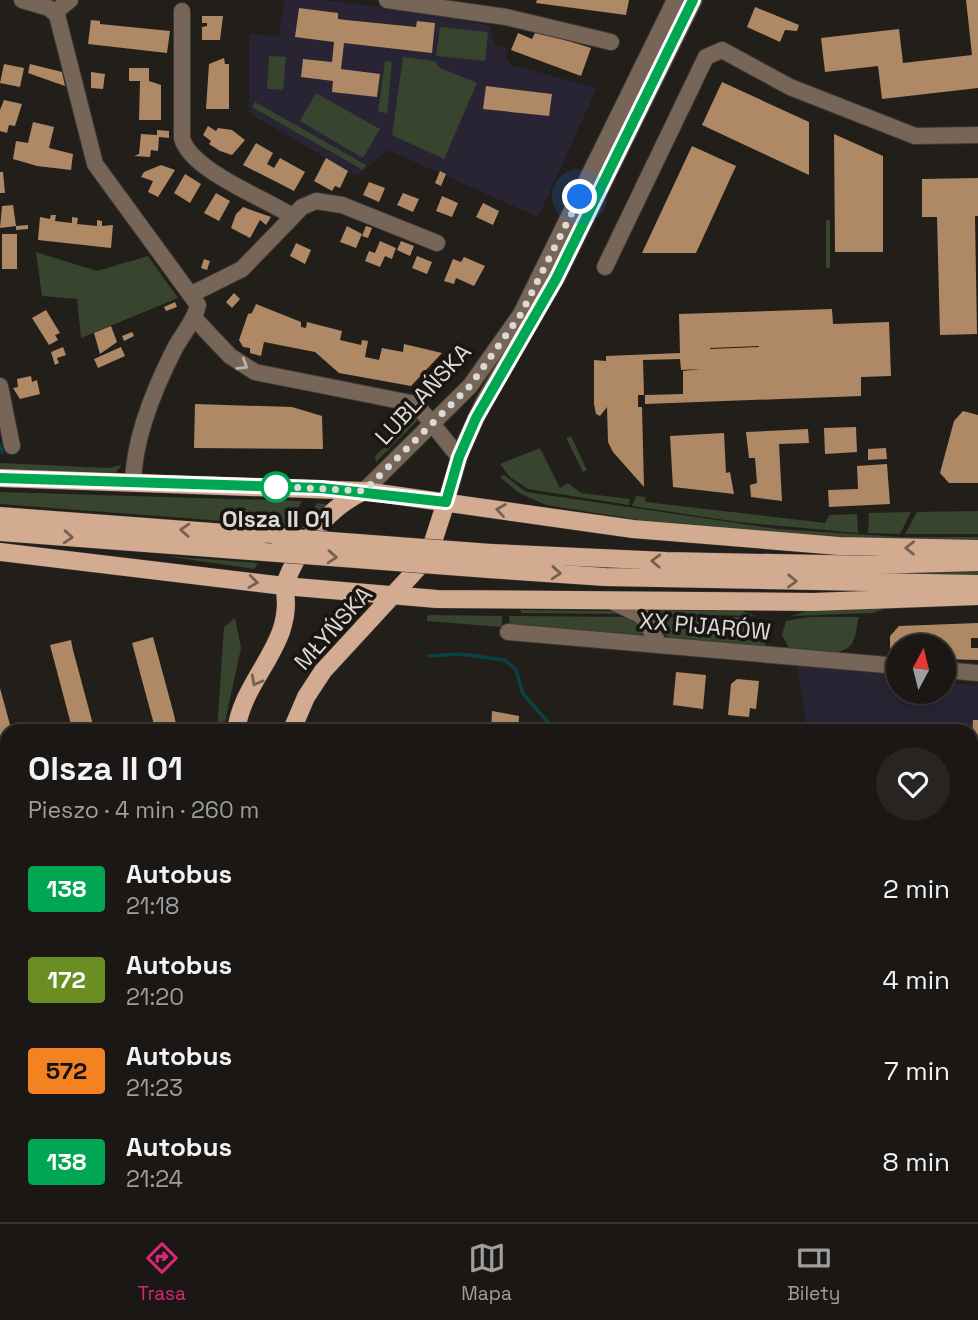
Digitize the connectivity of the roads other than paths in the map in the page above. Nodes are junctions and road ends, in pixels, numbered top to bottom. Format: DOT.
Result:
graph roads {
  1 [pos="22,0"];
  2 [pos="70,0"];
  3 [pos="387,0"];
  4 [pos="676,0"];
  5 [pos="694,0"];
  6 [pos="183,11"];
  7 [pos="55,12"];
  8 [pos="611,42"];
  9 [pos="978,135"];
  10 [pos="292,216"];
  11 [pos="437,243"];
  12 [pos="606,267"];
  13 [pos="192,295"];
  14 [pos="194,318"];
  15 [pos="0,386"];
  16 [pos="430,425"];
  17 [pos="12,446"];
  18 [pos="459,457"];
  19 [pos="0,478"];
  20 [pos="133,483"];
  21 [pos="364,491"];
  22 [pos="446,502"];
  23 [pos="0,516"];
  24 [pos="0,532"];
  25 [pos="978,549"];
  26 [pos="0,552"];
  27 [pos="490,561"];
  28 [pos="978,562"];
  29 [pos="978,584"];
  30 [pos="285,586"];
  31 [pos="395,596"];
  32 [pos="978,596"];
  33 [pos="595,600"];
  34 [pos="508,632"];
  35 [pos="659,644"];
  36 [pos="886,665"];
  37 [pos="956,671"];
  38 [pos="978,673"];
  39 [pos="238,724"];
  40 [pos="294,724"];
  1 -- 7 [label="street"];
  2 -- 7 [label="street"];
  3 -- 8 [label="street"];
  4 -- 16 [label="street, LUBLAŃSKA"];
  5 -- 18 [label="street, LUBLAŃSKA"];
  6 -- 10 [label="street"];
  7 -- 13 [label="street"];
  9 -- 12 [label="street"];
  10 -- 11 [label="street"];
  10 -- 13 [label="street"];
  13 -- 14 [label="street"];
  14 -- 16 [label="street, one-way"];
  14 -- 20 [label="street"];
  15 -- 17 [label="street"];
  16 -- 18 [label="street"];
  16 -- 21 [label="street, LUBLAŃSKA"];
  18 -- 22 [label="street, LUBLAŃSKA"];
  19 -- 20 [label="main road"];
  20 -- 21 [label="main road"];
  21 -- 22 [label="main road"];
  21 -- 30 [label="main road"];
  25 -- 22 [label="main road, one-way"];
  22 -- 31 [label="main road, MŁYŃSKA"];
  27 -- 23 [label="main road, one-way, bridge"];
  24 -- 27 [label="main road, one-way, bridge"];
  26 -- 30 [label="main road, one-way"];
  28 -- 27 [label="main road, one-way"];
  27 -- 29 [label="main road, one-way"];
  30 -- 31 [label="main road"];
  30 -- 39 [label="main road, MŁYŃSKA, one-way"];
  31 -- 33 [label="main road"];
  31 -- 40 [label="main road, MŁYŃSKA"];
  32 -- 33 [label="main road"];
  33 -- 35 [label="street"];
  34 -- 35 [label="street, XX PIJARÓW"];
  35 -- 36 [label="street, XX PIJARÓW"];
  37 -- 38 [label="street"];
}
